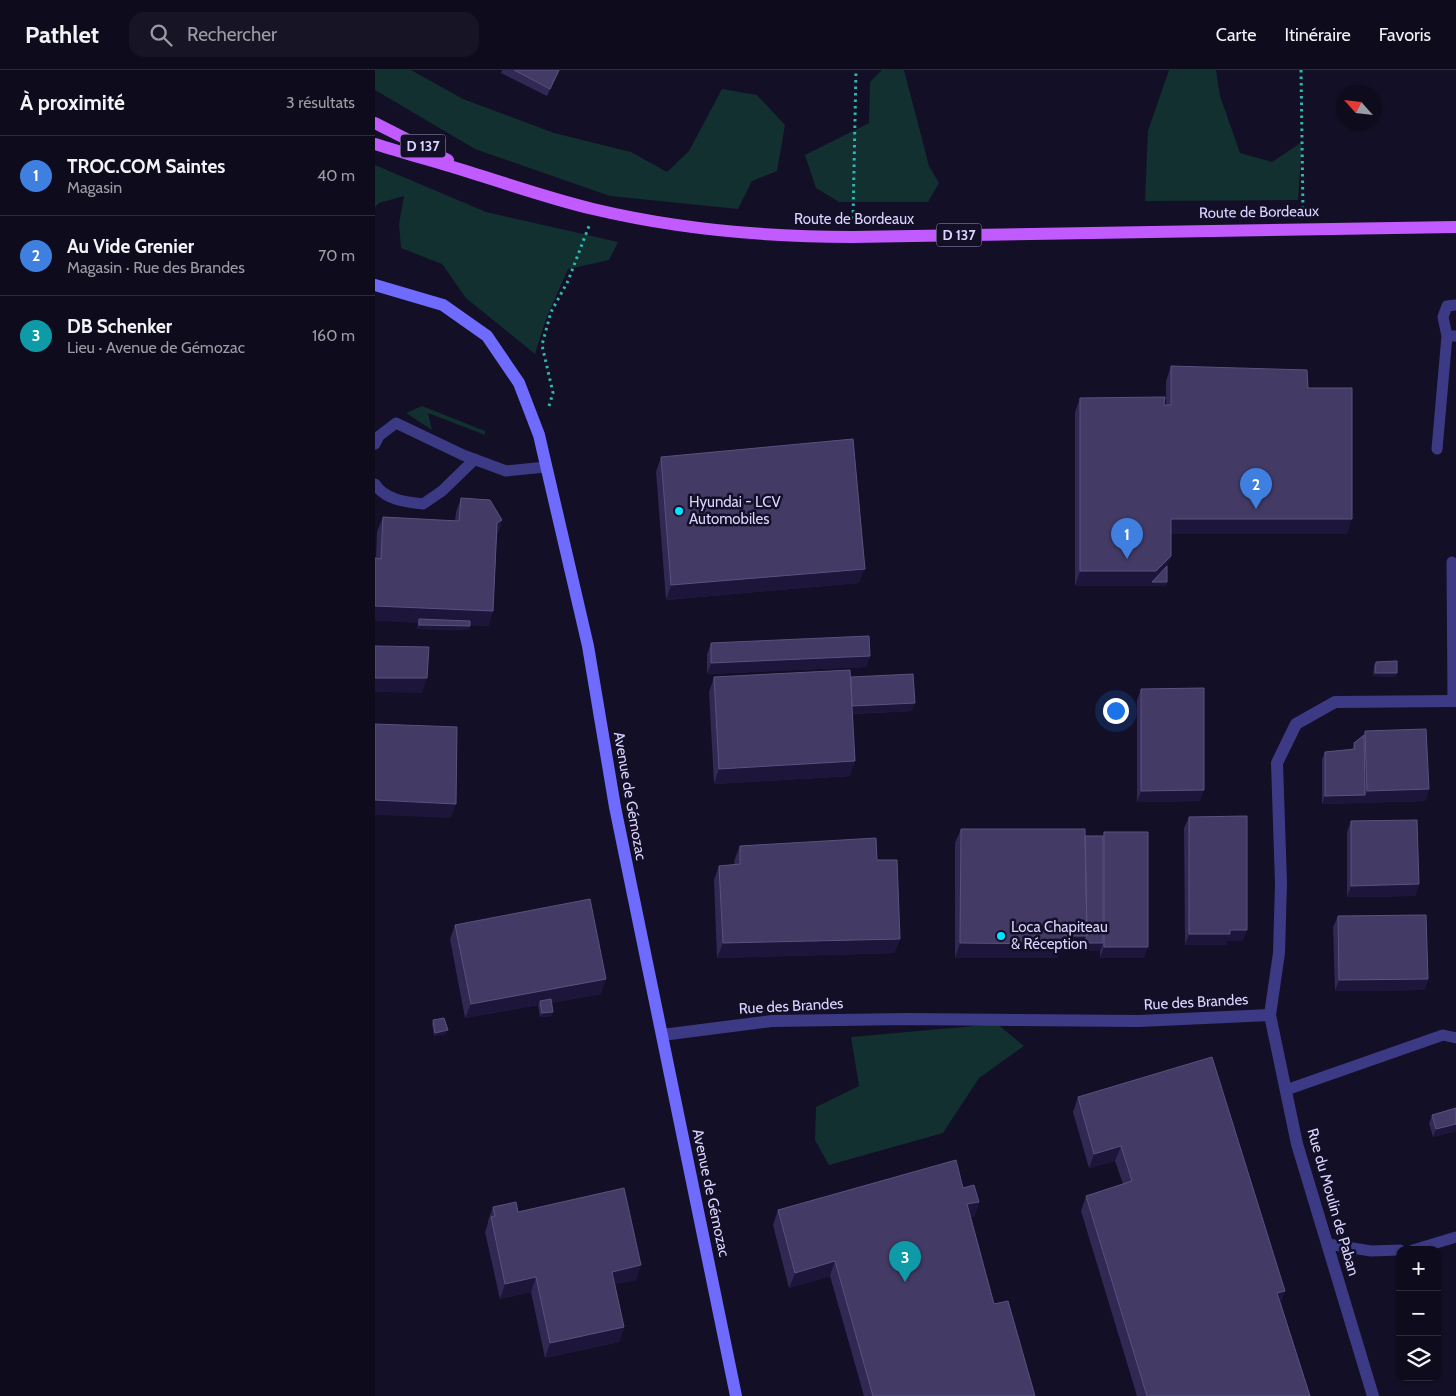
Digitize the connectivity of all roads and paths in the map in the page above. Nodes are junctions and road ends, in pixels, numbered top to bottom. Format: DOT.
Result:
graph roads {
  1 [pos="856,70"];
  2 [pos="1301,70"];
  3 [pos="375,123"];
  4 [pos="375,144"];
  5 [pos="470,172"];
  6 [pos="595,210"];
  7 [pos="1456,227"];
  8 [pos="1304,228"];
  9 [pos="853,237"];
  10 [pos="375,285"];
  11 [pos="1456,305"];
  12 [pos="1451,336"];
  13 [pos="539,435"];
  14 [pos="375,444"];
  15 [pos="1437,450"];
  16 [pos="475,459"];
  17 [pos="546,467"];
  18 [pos="375,484"];
  19 [pos="1452,562"];
  20 [pos="1455,701"];
  21 [pos="1270,1015"];
  22 [pos="662,1035"];
  23 [pos="1456,1038"];
  24 [pos="1286,1090"];
  25 [pos="1456,1237"];
  26 [pos="1328,1244"];
  27 [pos="1426,1246"];
  28 [pos="1396,1250"];
  29 [pos="735,1396"];
  30 [pos="1373,1396"];
  1 -- 9 [label="path"];
  2 -- 8 [label="path"];
  3 -- 5 [label="main road, Route de Bordeaux / D 137"];
  4 -- 5 [label="main road, Route de Bordeaux / D 137"];
  5 -- 6 [label="main road, Route de Bordeaux / D 137"];
  6 -- 9 [label="main road, Route de Bordeaux / D 137"];
  6 -- 13 [label="path"];
  7 -- 8 [label="main road, Route de Bordeaux / D 137"];
  8 -- 9 [label="main road, Route de Bordeaux / D 137"];
  10 -- 13 [label="main road, Avenue de Gémozac"];
  11 -- 12 [label="lane"];
  12 -- 15 [label="lane"];
  13 -- 17 [label="main road, Avenue de Gémozac"];
  14 -- 16 [label="lane"];
  16 -- 17 [label="lane"];
  16 -- 18 [label="lane"];
  17 -- 22 [label="main road, Avenue de Gémozac"];
  19 -- 20 [label="lane"];
  20 -- 21 [label="street, Rue des Brandes"];
  21 -- 22 [label="street, Rue des Brandes"];
  21 -- 24 [label="street, Rue du Moulin de Paban"];
  22 -- 29 [label="main road, Avenue de Gémozac"];
  23 -- 24 [label="lane"];
  24 -- 26 [label="street, Rue du Moulin de Paban"];
  25 -- 27 [label="lane"];
  26 -- 28 [label="lane"];
  26 -- 30 [label="street, Rue du Moulin de Paban"];
}
